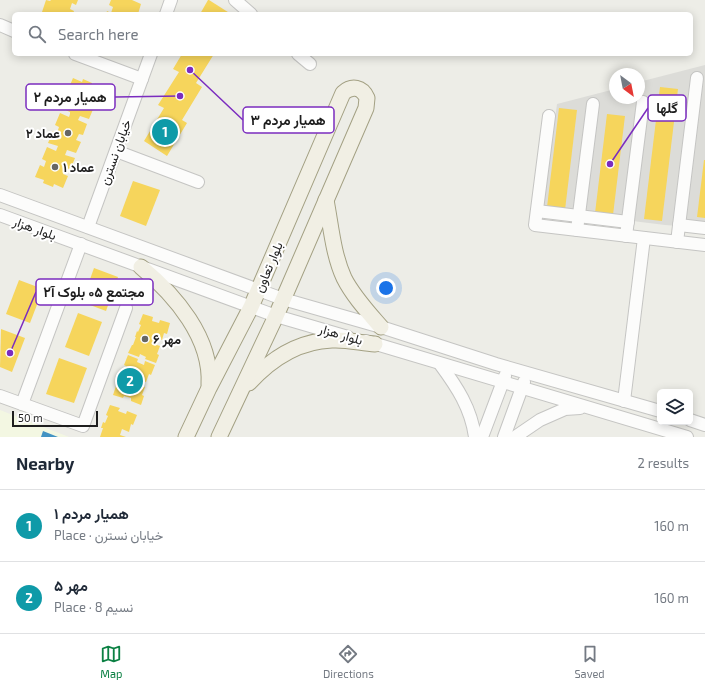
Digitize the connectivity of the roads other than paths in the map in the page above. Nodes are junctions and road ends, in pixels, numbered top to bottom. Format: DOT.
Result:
graph roads {
  1 [pos="171,0"];
  2 [pos="235,0"];
  3 [pos="167,12"];
  4 [pos="250,12"];
  5 [pos="0,26"];
  6 [pos="12,30"];
  7 [pos="80,56"];
  8 [pos="150,56"];
  9 [pos="300,56"];
  10 [pos="310,64"];
  11 [pos="697,78"];
  12 [pos="142,79"];
  13 [pos="593,104"];
  14 [pos="643,104"];
  15 [pos="549,116"];
  16 [pos="116,151"];
  17 [pos="198,182"];
  18 [pos="0,195"];
  19 [pos="326,200"];
  20 [pos="537,212"];
  21 [pos="0,215"];
  22 [pos="579,216"];
  23 [pos="628,222"];
  24 [pos="679,225"];
  25 [pos="88,227"];
  26 [pos="705,228"];
  27 [pos="578,230"];
  28 [pos="626,236"];
  29 [pos="644,238"];
  30 [pos="677,242"];
  31 [pos="81,244"];
  32 [pos="705,245"];
  33 [pos="141,267"];
  34 [pos="258,290"];
  35 [pos="283,299"];
  36 [pos="251,307"];
  37 [pos="126,308"];
  38 [pos="276,316"];
  39 [pos="381,327"];
  40 [pos="375,344"];
  41 [pos="440,364"];
  42 [pos="508,368"];
  43 [pos="527,373"];
  44 [pos="502,382"];
  45 [pos="209,388"];
  46 [pos="522,388"];
  47 [pos="239,394"];
  48 [pos="0,396"];
  49 [pos="624,401"];
  50 [pos="22,404"];
  51 [pos="588,408"];
  52 [pos="657,410"];
  53 [pos="693,421"];
  54 [pos="705,425"];
  55 [pos="186,437"];
  56 [pos="219,437"];
  57 [pos="475,437"];
  58 [pos="482,437"];
  59 [pos="504,437"];
  60 [pos="515,437"];
  61 [pos="687,437"];
  1 -- 3 [label="street"];
  2 -- 4 [label="street"];
  5 -- 6 [label="street"];
  7 -- 12 [label="street"];
  8 -- 12 [label="street, خیابان نسترن"];
  9 -- 10 [label="street"];
  11 -- 24 [label="street"];
  12 -- 16 [label="street, خیابان نسترن"];
  13 -- 22 [label="street"];
  14 -- 23 [label="street"];
  15 -- 20 [label="street"];
  16 -- 17 [label="street"];
  16 -- 25 [label="street, خیابان نسترن"];
  18 -- 25 [label="street, بلوار هزار"];
  19 -- 34 [label="main road, بلوار تعاون"];
  19 -- 35 [label="main road, بلوار تعاون"];
  19 -- 39 [label="main road"];
  20 -- 22 [label="street"];
  20 -- 27 [label="street"];
  21 -- 31 [label="street, بلوار هزار"];
  22 -- 23 [label="street"];
  22 -- 27 [label="street"];
  23 -- 28 [label="street"];
  24 -- 26 [label="street"];
  24 -- 30 [label="street"];
  25 -- 34 [label="street, بلوار هزار"];
  27 -- 28 [label="street"];
  28 -- 29 [label="street"];
  29 -- 30 [label="street"];
  29 -- 49 [label="street"];
  30 -- 32 [label="street"];
  31 -- 33 [label="street, بلوار هزار"];
  31 -- 50 [label="street"];
  33 -- 36 [label="street, بلوار هزار"];
  33 -- 45 [label="main road"];
  34 -- 35 [label="street, بلوار هزار"];
  34 -- 36 [label="main road, بلوار تعاون"];
  35 -- 38 [label="main road, بلوار تعاون"];
  35 -- 39 [label="street, بلوار هزار"];
  36 -- 38 [label="street, بلوار هزار"];
  36 -- 45 [label="main road, بلوار تعاون"];
  37 -- 50 [label="street"];
  38 -- 40 [label="street, بلوار هزار"];
  38 -- 47 [label="main road, بلوار تعاون"];
  39 -- 42 [label="street, بلوار هزار"];
  40 -- 41 [label="street, بلوار هزار"];
  40 -- 47 [label="main road"];
  41 -- 44 [label="street, بلوار هزار"];
  41 -- 57 [label="street"];
  42 -- 43 [label="street, بلوار هزار"];
  42 -- 44 [label="street"];
  43 -- 46 [label="street"];
  43 -- 49 [label="street, بلوار هزار"];
  44 -- 46 [label="street, بلوار هزار"];
  44 -- 58 [label="street"];
  45 -- 55 [label="main road, بلوار تعاون"];
  46 -- 51 [label="street, بلوار هزار"];
  46 -- 59 [label="street"];
  47 -- 56 [label="main road, بلوار تعاون"];
  48 -- 50 [label="street"];
  49 -- 52 [label="street, بلوار هزار"];
  51 -- 60 [label="street"];
  51 -- 61 [label="street, بلوار هزار"];
  53 -- 54 [label="street"];
}
